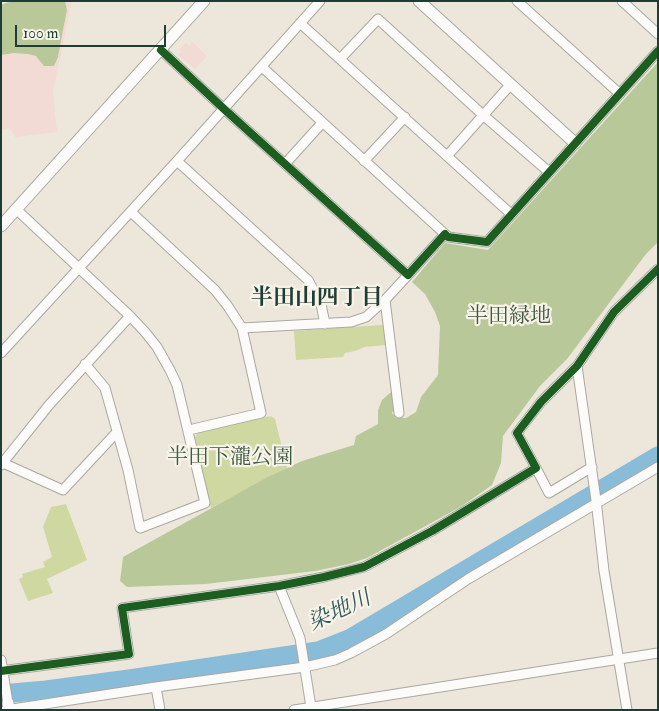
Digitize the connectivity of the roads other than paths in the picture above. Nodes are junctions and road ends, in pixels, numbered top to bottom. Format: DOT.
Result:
graph roads {
  1 [pos="204,1"];
  2 [pos="320,1"];
  3 [pos="419,1"];
  4 [pos="518,1"];
  5 [pos="622,1"];
  6 [pos="300,23"];
  7 [pos="658,34"];
  8 [pos="162,50"];
  9 [pos="658,51"];
  10 [pos="340,59"];
  11 [pos="262,67"];
  12 [pos="511,84"];
  13 [pos="620,94"];
  14 [pos="224,108"];
  15 [pos="483,115"];
  16 [pos="405,117"];
  17 [pos="322,123"];
  18 [pos="575,143"];
  19 [pos="447,156"];
  20 [pos="177,161"];
  21 [pos="364,161"];
  22 [pos="285,164"];
  23 [pos="549,172"];
  24 [pos="17,210"];
  25 [pos="130,212"];
  26 [pos="511,214"];
  27 [pos="1,226"];
  28 [pos="445,234"];
  29 [pos="79,268"];
  30 [pos="658,269"];
  31 [pos="408,275"];
  32 [pos="385,300"];
  33 [pos="130,316"];
  34 [pos="325,324"];
  35 [pos="242,328"];
  36 [pos="1,353"];
  37 [pos="85,364"];
  38 [pos="577,366"];
  39 [pos="399,412"];
  40 [pos="189,430"];
  41 [pos="117,432"];
  42 [pos="2,464"];
  43 [pos="592,467"];
  44 [pos="658,467"];
  45 [pos="536,468"];
  46 [pos="658,473"];
  47 [pos="644,474"];
  48 [pos="597,502"];
  49 [pos="279,586"];
  50 [pos="658,653"];
  51 [pos="1,660"];
  52 [pos="619,660"];
  53 [pos="304,663"];
  54 [pos="2,671"];
  55 [pos="156,686"];
  56 [pos="311,706"];
  57 [pos="8,708"];
  58 [pos="160,710"];
  59 [pos="294,710"];
  60 [pos="627,710"];
  1 -- 8 [label="street"];
  2 -- 6 [label="street"];
  3 -- 12 [label="street"];
  4 -- 13 [label="street"];
  5 -- 7 [label="street"];
  6 -- 10 [label="street"];
  6 -- 11 [label="street"];
  8 -- 14 [label="street"];
  8 -- 24 [label="street"];
  9 -- 13 [label="street"];
  10 -- 15 [label="street"];
  10 -- 16 [label="street"];
  11 -- 14 [label="street"];
  11 -- 17 [label="street"];
  12 -- 15 [label="street"];
  12 -- 18 [label="street"];
  13 -- 18 [label="street"];
  14 -- 20 [label="street"];
  14 -- 22 [label="street"];
  15 -- 19 [label="street"];
  15 -- 23 [label="street"];
  16 -- 19 [label="street"];
  16 -- 21 [label="street"];
  17 -- 21 [label="street"];
  17 -- 22 [label="street"];
  18 -- 23 [label="street"];
  19 -- 26 [label="street"];
  20 -- 25 [label="street"];
  20 -- 34 [label="street"];
  21 -- 28 [label="street"];
  22 -- 31 [label="street"];
  23 -- 26 [label="street"];
  24 -- 27 [label="street"];
  24 -- 29 [label="street"];
  25 -- 29 [label="street"];
  25 -- 35 [label="street"];
  26 -- 28 [label="street"];
  28 -- 31 [label="street"];
  29 -- 33 [label="street"];
  29 -- 36 [label="street"];
  30 -- 38 [label="street"];
  31 -- 32 [label="street"];
  32 -- 34 [label="street"];
  32 -- 39 [label="street"];
  33 -- 37 [label="street"];
  33 -- 40 [label="street"];
  34 -- 35 [label="street"];
  35 -- 40 [label="street"];
  37 -- 41 [label="street"];
  37 -- 42 [label="street"];
  38 -- 43 [label="street"];
  38 -- 45 [label="street"];
  40 -- 41 [label="street"];
  41 -- 42 [label="street"];
  43 -- 45 [label="street"];
  43 -- 48 [label="street"];
  44 -- 47 [label="street"];
  45 -- 49 [label="street"];
  46 -- 47 [label="street"];
  47 -- 48 [label="street"];
  48 -- 52 [label="street"];
  48 -- 53 [label="street"];
  49 -- 53 [label="street"];
  49 -- 54 [label="street"];
  50 -- 52 [label="street"];
  51 -- 54 [label="street"];
  52 -- 56 [label="street"];
  52 -- 60 [label="street"];
  53 -- 55 [label="street"];
  53 -- 56 [label="street"];
  54 -- 57 [label="street"];
  55 -- 57 [label="street"];
  55 -- 58 [label="street"];
  56 -- 59 [label="street"];
}
